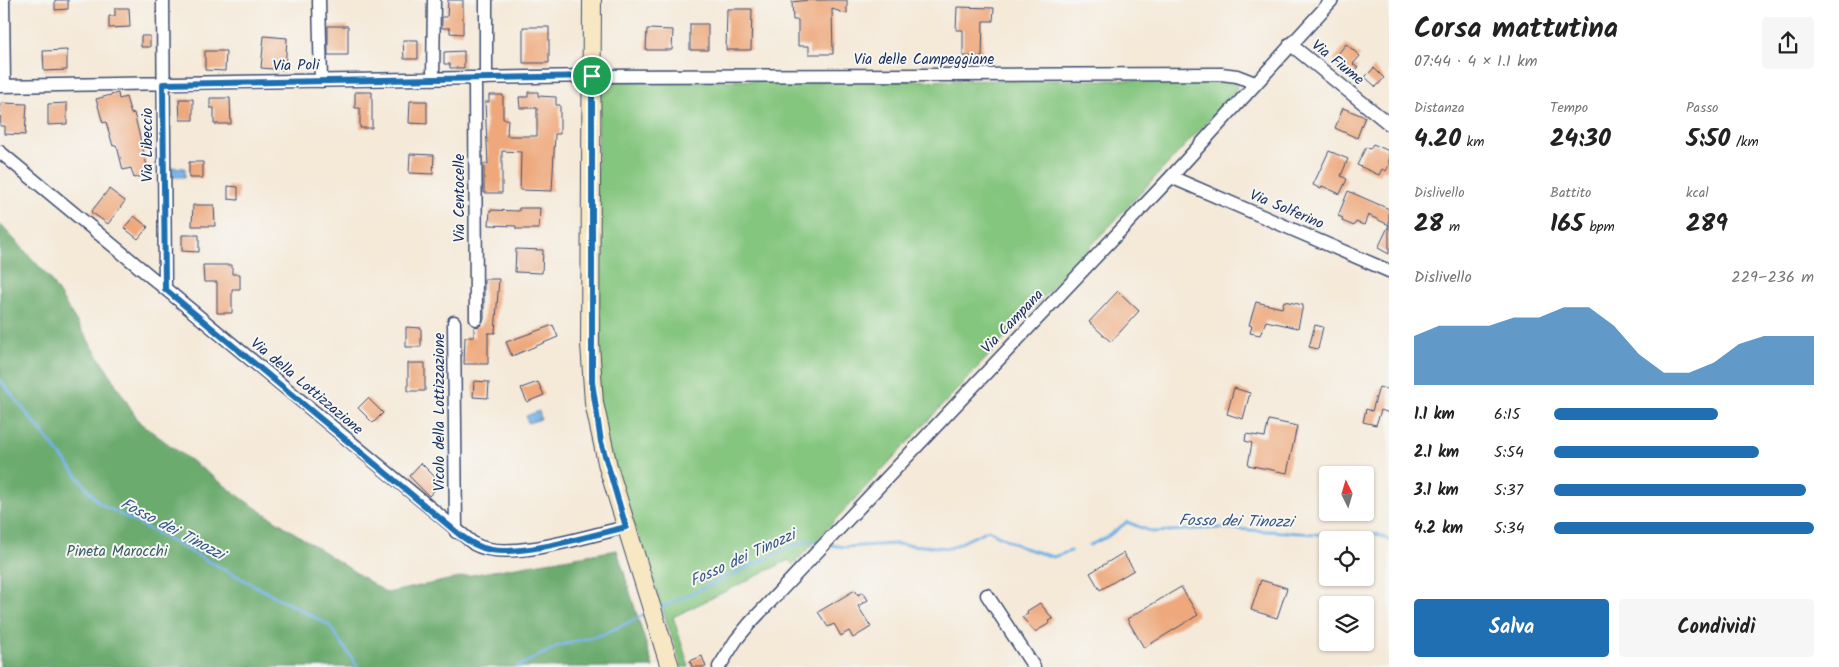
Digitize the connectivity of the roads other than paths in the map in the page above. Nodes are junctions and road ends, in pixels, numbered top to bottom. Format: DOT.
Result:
graph roads {
  1 [pos="4,0"];
  2 [pos="163,0"];
  3 [pos="319,0"];
  4 [pos="434,0"];
  5 [pos="486,0"];
  6 [pos="592,0"];
  7 [pos="1332,0"];
  8 [pos="1290,44"];
  9 [pos="592,76"];
  10 [pos="480,78"];
  11 [pos="433,79"];
  12 [pos="321,81"];
  13 [pos="1255,83"];
  14 [pos="163,84"];
  15 [pos="2,86"];
  16 [pos="1389,124"];
  17 [pos="0,152"];
  18 [pos="1172,177"];
  19 [pos="1389,271"];
  20 [pos="165,289"];
  21 [pos="476,319"];
  22 [pos="454,322"];
  23 [pos="626,527"];
  24 [pos="456,532"];
  25 [pos="987,595"];
  26 [pos="670,667"];
  27 [pos="719,667"];
  28 [pos="1034,667"];
  1 -- 15 [label="street"];
  2 -- 14 [label="street, Via Libeccio"];
  3 -- 12 [label="street"];
  4 -- 11 [label="street"];
  5 -- 10 [label="street, Via Centocelle"];
  6 -- 9 [label="street"];
  7 -- 8 [label="street, Via Campana"];
  8 -- 13 [label="street, Via Campana"];
  8 -- 16 [label="street, Via Fiume"];
  9 -- 10 [label="street, Via Poli"];
  9 -- 13 [label="street, Via delle Campeggiane"];
  9 -- 23 [label="street"];
  10 -- 11 [label="street, Via Poli"];
  10 -- 21 [label="street, Via Centocelle"];
  11 -- 12 [label="street, Via Poli"];
  12 -- 14 [label="street, Via Poli"];
  13 -- 18 [label="street, Via Campana"];
  14 -- 15 [label="street, Via Poli"];
  14 -- 20 [label="street, Via Libeccio"];
  17 -- 20 [label="street, Via della Lottizzazione"];
  18 -- 19 [label="street, Via Solferino"];
  18 -- 27 [label="street, Via Campana"];
  20 -- 24 [label="street, Via della Lottizzazione"];
  22 -- 24 [label="street, Vicolo della Lottizzazione"];
  23 -- 24 [label="street, Via della Lottizzazione"];
  23 -- 26 [label="street"];
  25 -- 28 [label="street"];
}
